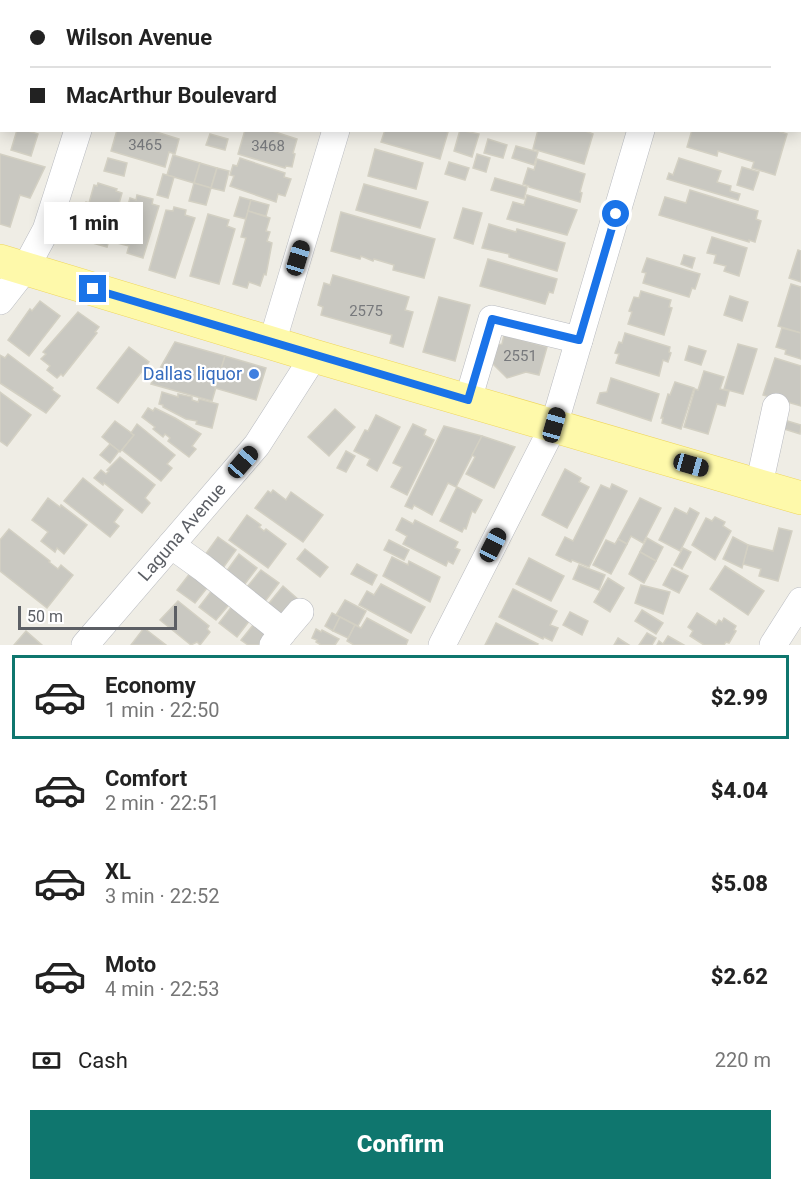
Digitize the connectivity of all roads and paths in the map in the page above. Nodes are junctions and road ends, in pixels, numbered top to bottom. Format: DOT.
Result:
graph roads {
  1 [pos="77,132"];
  2 [pos="335,132"];
  3 [pos="640,132"];
  4 [pos="13,265"];
  5 [pos="0,301"];
  6 [pos="579,340"];
  7 [pos="272,343"];
  8 [pos="314,356"];
  9 [pos="468,400"];
  10 [pos="776,407"];
  11 [pos="554,425"];
  12 [pos="759,485"];
  13 [pos="801,498"];
  14 [pos="171,545"];
  15 [pos="801,601"];
  16 [pos="285,630"];
  17 [pos="85,645"];
  18 [pos="442,645"];
  19 [pos="773,645"];
  1 -- 4 [label="street"];
  2 -- 7 [label="street"];
  3 -- 6 [label="street"];
  4 -- 5 [label="street"];
  4 -- 7 [label="main road"];
  6 -- 9 [label="street"];
  6 -- 11 [label="street"];
  7 -- 8 [label="main road"];
  8 -- 9 [label="main road"];
  8 -- 14 [label="street, Laguna Avenue"];
  9 -- 11 [label="main road"];
  10 -- 12 [label="street"];
  11 -- 12 [label="main road"];
  11 -- 18 [label="street"];
  12 -- 13 [label="main road"];
  14 -- 16 [label="street"];
  14 -- 17 [label="street, Laguna Avenue"];
  15 -- 19 [label="street"];
}
